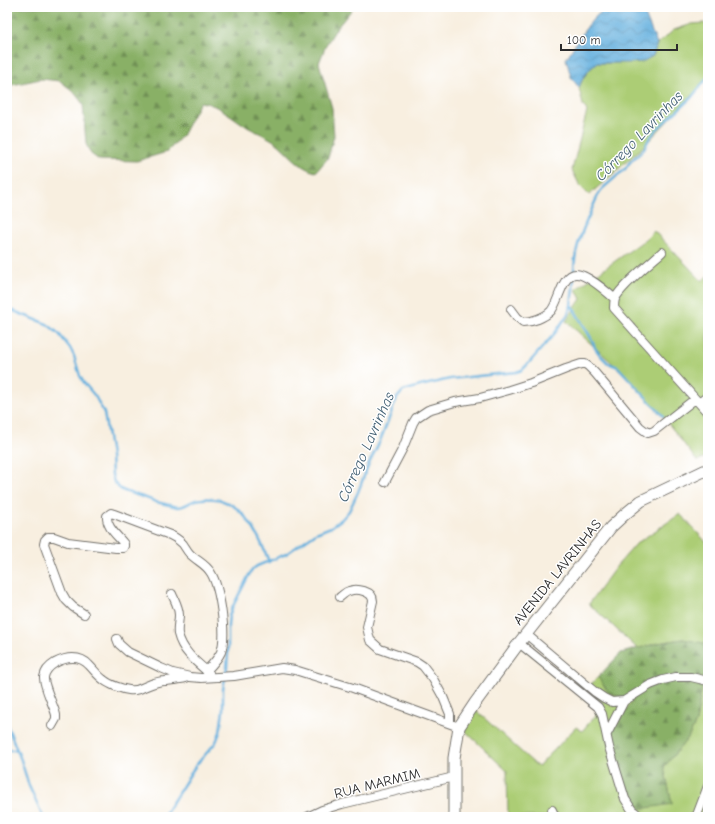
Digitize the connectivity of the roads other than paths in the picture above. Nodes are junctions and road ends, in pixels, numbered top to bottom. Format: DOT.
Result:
graph roads {
  1 [pos="662,252"];
  2 [pos="615,300"];
  3 [pos="511,309"];
  4 [pos="708,396"];
  5 [pos="697,401"];
  6 [pos="708,413"];
  7 [pos="708,469"];
  8 [pos="385,482"];
  9 [pos="172,594"];
  10 [pos="340,597"];
  11 [pos="84,614"];
  12 [pos="526,634"];
  13 [pos="117,639"];
  14 [pos="519,643"];
  15 [pos="206,671"];
  16 [pos="190,677"];
  17 [pos="214,678"];
  18 [pos="708,681"];
  19 [pos="624,701"];
  20 [pos="454,725"];
  21 [pos="52,726"];
  22 [pos="607,734"];
  23 [pos="454,777"];
  24 [pos="708,786"];
  25 [pos="307,817"];
  26 [pos="454,817"];
  27 [pos="641,817"];
  28 [pos="694,817"];
  1 -- 2 [label="street"];
  2 -- 3 [label="street"];
  2 -- 5 [label="street"];
  4 -- 5 [label="street"];
  5 -- 6 [label="street"];
  5 -- 8 [label="street"];
  7 -- 12 [label="street, AVENIDA LAVRINHAS"];
  9 -- 15 [label="street"];
  10 -- 20 [label="street"];
  11 -- 15 [label="street"];
  12 -- 14 [label="street, AVENIDA LAVRINHAS"];
  12 -- 19 [label="street"];
  13 -- 16 [label="street"];
  14 -- 20 [label="street, AVENIDA LAVRINHAS"];
  14 -- 22 [label="street"];
  15 -- 17 [label="street"];
  16 -- 17 [label="street"];
  16 -- 21 [label="street"];
  17 -- 20 [label="street"];
  18 -- 19 [label="street"];
  19 -- 22 [label="street"];
  20 -- 23 [label="street"];
  22 -- 27 [label="street"];
  23 -- 25 [label="street, RUA MARMIM"];
  23 -- 26 [label="street"];
  24 -- 28 [label="street"];
}
